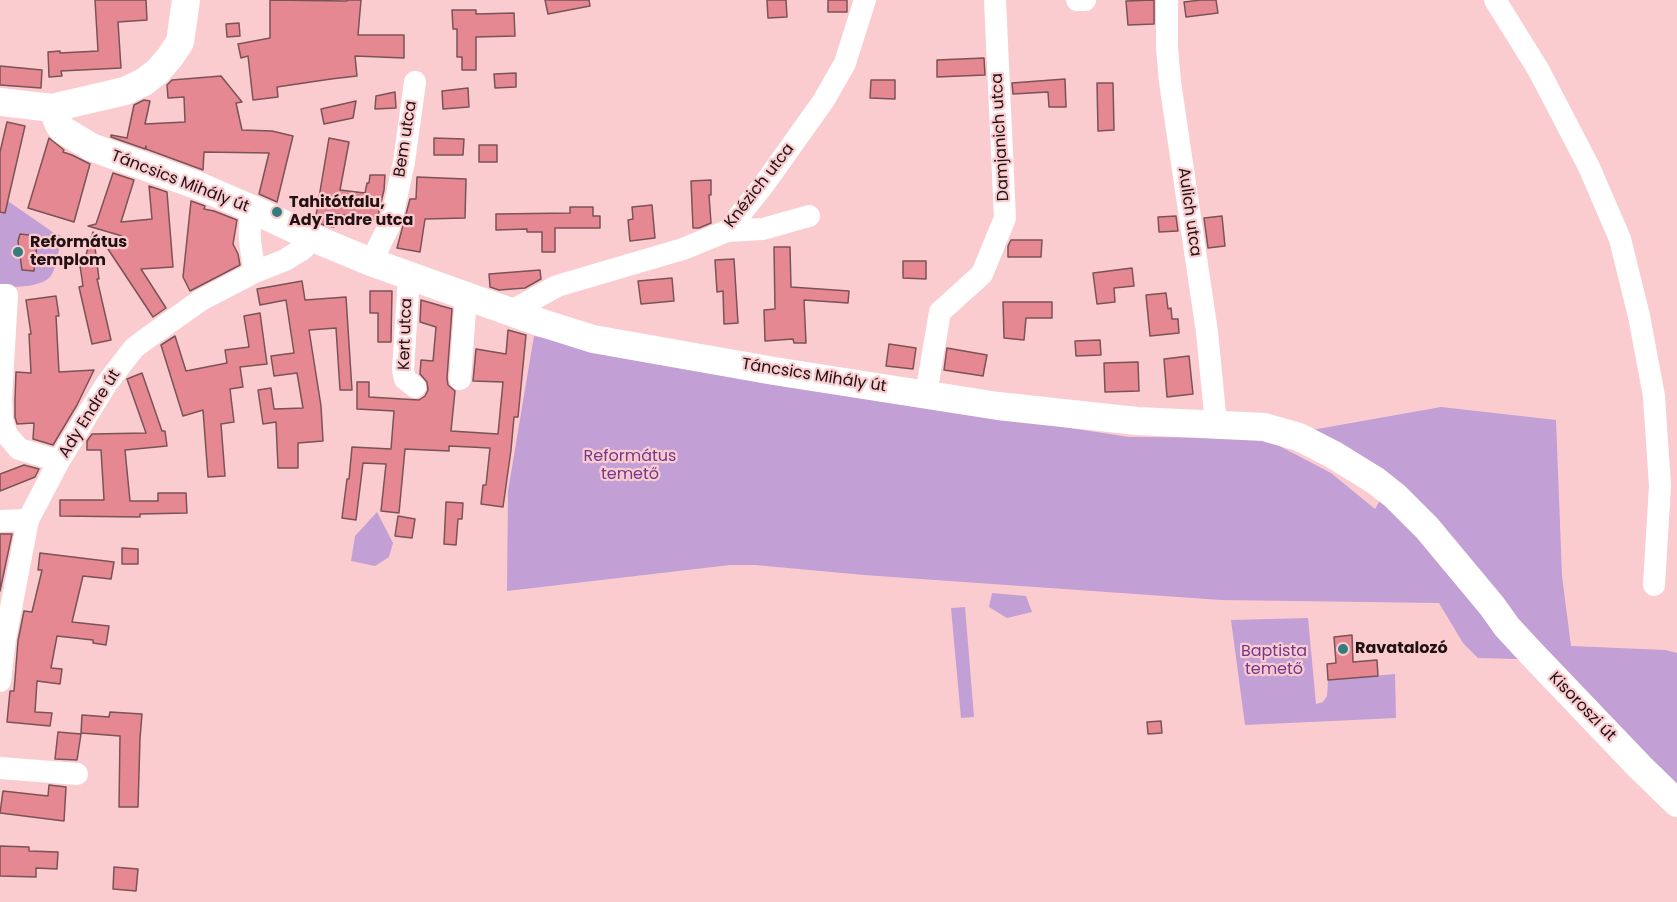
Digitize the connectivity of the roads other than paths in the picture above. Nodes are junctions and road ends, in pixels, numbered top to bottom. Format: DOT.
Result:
graph roads {
  1 [pos="186,0"];
  2 [pos="866,0"];
  3 [pos="995,0"];
  4 [pos="1077,0"];
  5 [pos="1085,0"];
  6 [pos="1167,0"];
  7 [pos="1495,0"];
  8 [pos="415,82"];
  9 [pos="0,102"];
  10 [pos="52,108"];
  11 [pos="252,209"];
  12 [pos="809,216"];
  13 [pos="727,231"];
  14 [pos="312,238"];
  15 [pos="371,262"];
  16 [pos="255,272"];
  17 [pos="409,276"];
  18 [pos="3,295"];
  19 [pos="466,296"];
  20 [pos="510,312"];
  21 [pos="460,379"];
  22 [pos="415,387"];
  23 [pos="926,394"];
  24 [pos="1216,424"];
  25 [pos="59,461"];
  26 [pos="28,520"];
  27 [pos="0,521"];
  28 [pos="1654,585"];
  29 [pos="1492,606"];
  30 [pos="0,681"];
  31 [pos="0,768"];
  32 [pos="77,774"];
  33 [pos="1677,803"];
  1 -- 10 [label="main road"];
  2 -- 13 [label="street, Knézich utca"];
  3 -- 23 [label="street, Damjanich utca"];
  4 -- 5 [label="street"];
  6 -- 24 [label="street, Aulich utca"];
  7 -- 28 [label="street"];
  8 -- 15 [label="street, Bem utca"];
  9 -- 10 [label="main road"];
  10 -- 11 [label="main road, Táncsics Mihály út"];
  11 -- 14 [label="main road, Táncsics Mihály út"];
  11 -- 16 [label="street"];
  12 -- 13 [label="street"];
  13 -- 20 [label="street, Knézich utca"];
  14 -- 15 [label="main road, Táncsics Mihály út"];
  14 -- 16 [label="street, Ady Endre út"];
  15 -- 17 [label="main road, Táncsics Mihály út"];
  16 -- 25 [label="street, Ady Endre út"];
  17 -- 19 [label="main road, Táncsics Mihály út"];
  17 -- 22 [label="street, Kert utca"];
  18 -- 25 [label="street"];
  19 -- 20 [label="main road, Táncsics Mihály út"];
  19 -- 21 [label="street"];
  20 -- 23 [label="main road, Táncsics Mihály út"];
  23 -- 24 [label="main road, Táncsics Mihály út"];
  24 -- 29 [label="main road, Táncsics Mihály út"];
  25 -- 26 [label="street, Ady Endre út"];
  26 -- 27 [label="street"];
  26 -- 30 [label="street, Ady Endre út"];
  29 -- 33 [label="main road, Kisoroszi út"];
  31 -- 32 [label="street"];
}
